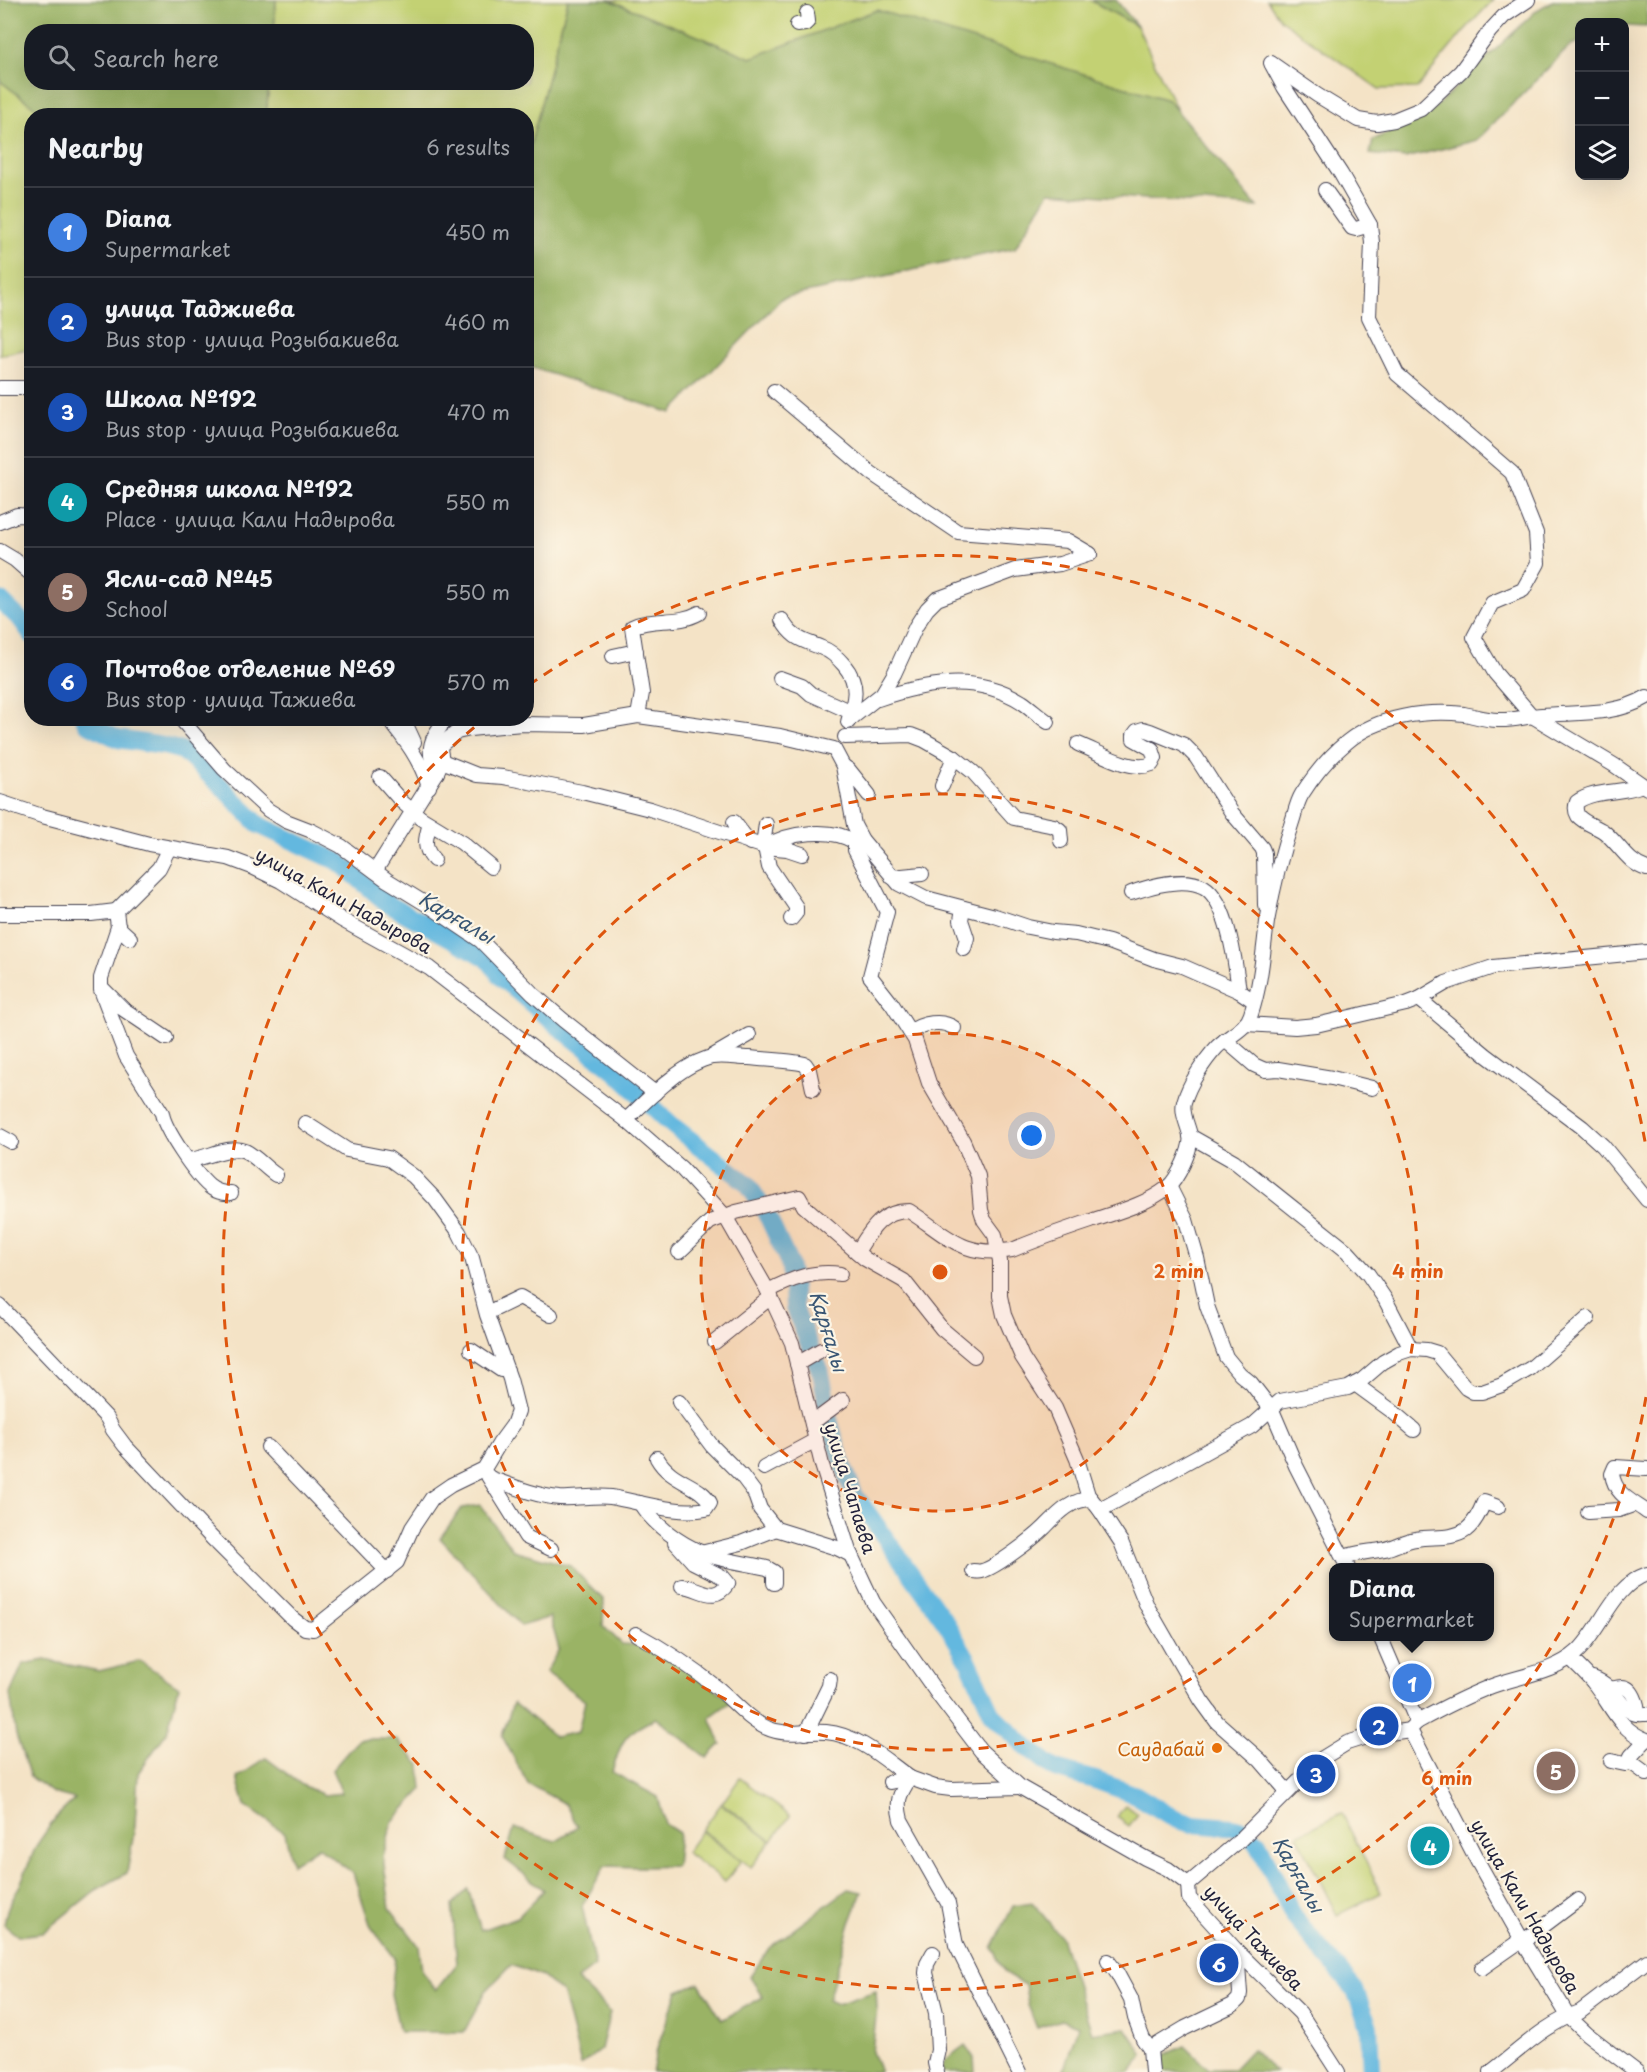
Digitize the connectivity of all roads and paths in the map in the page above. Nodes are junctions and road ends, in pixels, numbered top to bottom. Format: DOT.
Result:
graph roads {
  1 [pos="1528,0"];
  2 [pos="807,13"];
  3 [pos="797,25"];
  4 [pos="1325,190"];
  5 [pos="1370,225"];
  6 [pos="0,388"];
  7 [pos="24,388"];
  8 [pos="774,391"];
  9 [pos="24,515"];
  10 [pos="0,522"];
  11 [pos="0,551"];
  12 [pos="24,568"];
  13 [pos="699,613"];
  14 [pos="782,620"];
  15 [pos="636,651"];
  16 [pos="613,656"];
  17 [pos="780,678"];
  18 [pos="1647,697"];
  19 [pos="876,699"];
  20 [pos="534,716"];
  21 [pos="638,716"];
  22 [pos="850,716"];
  23 [pos="1532,716"];
  24 [pos="1048,722"];
  25 [pos="543,723"];
  26 [pos="534,724"];
  27 [pos="187,726"];
  28 [pos="394,726"];
  29 [pos="406,726"];
  30 [pos="441,726"];
  31 [pos="506,726"];
  32 [pos="845,736"];
  33 [pos="1078,744"];
  34 [pos="834,749"];
  35 [pos="954,757"];
  36 [pos="420,764"];
  37 [pos="843,766"];
  38 [pos="439,767"];
  39 [pos="380,777"];
  40 [pos="942,786"];
  41 [pos="1645,786"];
  42 [pos="429,787"];
  43 [pos="869,795"];
  44 [pos="0,802"];
  45 [pos="413,811"];
  46 [pos="734,822"];
  47 [pos="430,824"];
  48 [pos="766,824"];
  49 [pos="858,841"];
  50 [pos="1061,841"];
  51 [pos="750,843"];
  52 [pos="765,847"];
  53 [pos="169,848"];
  54 [pos="802,854"];
  55 [pos="434,860"];
  56 [pos="491,867"];
  57 [pos="1647,869"];
  58 [pos="375,871"];
  59 [pos="922,874"];
  60 [pos="892,877"];
  61 [pos="1131,893"];
  62 [pos="963,908"];
  63 [pos="116,911"];
  64 [pos="0,914"];
  65 [pos="790,919"];
  66 [pos="1268,919"];
  67 [pos="118,927"];
  68 [pos="130,938"];
  69 [pos="964,950"];
  70 [pos="1647,952"];
  71 [pos="1168,963"];
  72 [pos="1141,964"];
  73 [pos="101,987"];
  74 [pos="1239,991"];
  75 [pos="1419,999"];
  76 [pos="1254,1001"];
  77 [pos="1246,1024"];
  78 [pos="954,1028"];
  79 [pos="910,1032"];
  80 [pos="749,1035"];
  81 [pos="166,1038"];
  82 [pos="1225,1040"];
  83 [pos="711,1057"];
  84 [pos="1372,1088"];
  85 [pos="813,1089"];
  86 [pos="654,1094"];
  87 [pos="626,1120"];
  88 [pos="305,1123"];
  89 [pos="1190,1136"];
  90 [pos="188,1160"];
  91 [pos="276,1175"];
  92 [pos="1169,1186"];
  93 [pos="231,1193"];
  94 [pos="1647,1200"];
  95 [pos="725,1215"];
  96 [pos="856,1251"];
  97 [pos="679,1252"];
  98 [pos="999,1252"];
  99 [pos="840,1274"];
  100 [pos="769,1294"];
  101 [pos="0,1306"];
  102 [pos="487,1313"];
  103 [pos="551,1314"];
  104 [pos="1587,1318"];
  105 [pos="715,1342"];
  106 [pos="1411,1349"];
  107 [pos="471,1350"];
  108 [pos="821,1350"];
  109 [pos="974,1356"];
  110 [pos="802,1361"];
  111 [pos="507,1371"];
  112 [pos="1355,1384"];
  113 [pos="679,1402"];
  114 [pos="838,1403"];
  115 [pos="1272,1410"];
  116 [pos="816,1419"];
  117 [pos="1414,1430"];
  118 [pos="816,1440"];
  119 [pos="268,1447"];
  120 [pos="657,1458"];
  121 [pos="764,1468"];
  122 [pos="1647,1469"];
  123 [pos="487,1474"];
  124 [pos="640,1503"];
  125 [pos="1096,1504"];
  126 [pos="1633,1505"];
  127 [pos="1498,1507"];
  128 [pos="1588,1512"];
  129 [pos="1647,1512"];
  130 [pos="776,1529"];
  131 [pos="671,1535"];
  132 [pos="551,1549"];
  133 [pos="701,1553"];
  134 [pos="851,1555"];
  135 [pos="1346,1562"];
  136 [pos="387,1571"];
  137 [pos="973,1571"];
  138 [pos="1637,1576"];
  139 [pos="774,1583"];
  140 [pos="682,1586"];
  141 [pos="636,1634"];
  142 [pos="1382,1641"];
  143 [pos="1570,1658"];
  144 [pos="1588,1676"];
  145 [pos="830,1679"];
  146 [pos="1642,1714"];
  147 [pos="1413,1726"];
  148 [pos="806,1733"];
  149 [pos="1646,1740"];
  150 [pos="1611,1761"];
  151 [pos="1632,1763"];
  152 [pos="1647,1774"];
  153 [pos="910,1778"];
  154 [pos="890,1782"];
  155 [pos="1020,1787"];
  156 [pos="1287,1791"];
  157 [pos="1188,1884"];
  158 [pos="1578,1900"];
  159 [pos="953,1937"];
  160 [pos="1522,1941"];
  161 [pos="1237,1951"];
  162 [pos="933,1953"];
  163 [pos="921,1961"];
  164 [pos="1108,1961"];
  165 [pos="1646,1964"];
  166 [pos="1482,1968"];
  167 [pos="1568,2016"];
  168 [pos="1150,2049"];
  169 [pos="937,2072"];
  170 [pos="1019,2072"];
  171 [pos="1152,2072"];
  172 [pos="1338,2072"];
  173 [pos="1491,2072"];
  174 [pos="1637,2072"];
  1 -- 5 [label="street"];
  2 -- 3 [label="street"];
  4 -- 5 [label="street"];
  5 -- 23 [label="street"];
  6 -- 7 [label="street"];
  8 -- 19 [label="street"];
  9 -- 10 [label="street"];
  11 -- 12 [label="street"];
  13 -- 15 [label="street"];
  14 -- 22 [label="street"];
  15 -- 16 [label="street"];
  15 -- 21 [label="street"];
  17 -- 22 [label="street"];
  18 -- 23 [label="street"];
  19 -- 22 [label="street"];
  19 -- 24 [label="street"];
  20 -- 25 [label="street"];
  21 -- 25 [label="street"];
  21 -- 34 [label="street"];
  22 -- 32 [label="street"];
  23 -- 41 [label="street"];
  23 -- 66 [label="street"];
  25 -- 26 [label="street"];
  27 -- 58 [label="street"];
  28 -- 36 [label="street"];
  29 -- 36 [label="street"];
  30 -- 38 [label="street"];
  31 -- 38 [label="street"];
  32 -- 34 [label="street"];
  32 -- 35 [label="street"];
  33 -- 66 [label="street"];
  34 -- 37 [label="street"];
  35 -- 40 [label="street"];
  35 -- 50 [label="street"];
  36 -- 42 [label="street"];
  37 -- 43 [label="street"];
  37 -- 49 [label="street"];
  38 -- 42 [label="street"];
  38 -- 51 [label="street"];
  39 -- 45 [label="street"];
  41 -- 57 [label="street"];
  42 -- 45 [label="street"];
  44 -- 53 [label="street, улица Кали Надырова"];
  45 -- 47 [label="street"];
  45 -- 58 [label="street"];
  46 -- 51 [label="street"];
  47 -- 55 [label="street"];
  47 -- 56 [label="street"];
  48 -- 52 [label="street"];
  49 -- 52 [label="street"];
  49 -- 60 [label="street"];
  49 -- 79 [label="street"];
  51 -- 52 [label="street"];
  52 -- 54 [label="street"];
  52 -- 65 [label="street"];
  53 -- 63 [label="street"];
  53 -- 87 [label="street, улица Кали Надырова"];
  58 -- 86 [label="street"];
  59 -- 60 [label="street"];
  60 -- 62 [label="street"];
  61 -- 74 [label="street"];
  62 -- 69 [label="street"];
  62 -- 71 [label="street"];
  63 -- 64 [label="street"];
  63 -- 67 [label="street"];
  66 -- 76 [label="street"];
  67 -- 68 [label="street"];
  67 -- 73 [label="street"];
  70 -- 75 [label="street"];
  71 -- 72 [label="street"];
  71 -- 74 [label="street"];
  73 -- 81 [label="street"];
  73 -- 90 [label="street"];
  74 -- 76 [label="street"];
  75 -- 77 [label="street"];
  75 -- 94 [label="street"];
  76 -- 77 [label="street"];
  77 -- 82 [label="street"];
  78 -- 79 [label="street"];
  79 -- 98 [label="street"];
  80 -- 83 [label="street"];
  82 -- 84 [label="street"];
  82 -- 89 [label="street"];
  83 -- 85 [label="street"];
  83 -- 86 [label="street"];
  86 -- 87 [label="street"];
  87 -- 95 [label="street, улица Чапаева"];
  88 -- 102 [label="street"];
  89 -- 92 [label="street"];
  89 -- 106 [label="street"];
  90 -- 91 [label="street"];
  90 -- 93 [label="street"];
  92 -- 98 [label="street"];
  92 -- 115 [label="street"];
  95 -- 96 [label="street"];
  95 -- 97 [label="street"];
  95 -- 100 [label="street, улица Чапаева"];
  96 -- 98 [label="street"];
  96 -- 109 [label="street"];
  98 -- 125 [label="street"];
  99 -- 100 [label="street"];
  100 -- 105 [label="street"];
  100 -- 110 [label="street, улица Чапаева"];
  101 -- 136 [label="street"];
  102 -- 103 [label="street"];
  102 -- 111 [label="street"];
  104 -- 106 [label="street"];
  106 -- 112 [label="street"];
  107 -- 111 [label="street"];
  108 -- 110 [label="street"];
  110 -- 116 [label="street, улица Чапаева"];
  111 -- 123 [label="street"];
  112 -- 115 [label="street"];
  112 -- 117 [label="street"];
  113 -- 130 [label="street"];
  114 -- 116 [label="street"];
  115 -- 125 [label="street"];
  115 -- 135 [label="street"];
  116 -- 118 [label="street, улица Чапаева"];
  118 -- 121 [label="street"];
  118 -- 134 [label="street, улица Чапаева"];
  119 -- 136 [label="street"];
  120 -- 124 [label="street"];
  122 -- 126 [label="street"];
  123 -- 124 [label="street"];
  123 -- 132 [label="street"];
  123 -- 136 [label="street"];
  124 -- 131 [label="street"];
  125 -- 137 [label="street"];
  125 -- 156 [label="street"];
  126 -- 128 [label="street"];
  126 -- 129 [label="street"];
  127 -- 135 [label="street"];
  130 -- 133 [label="street"];
  130 -- 134 [label="street"];
  131 -- 133 [label="street"];
  131 -- 140 [label="street"];
  133 -- 139 [label="street"];
  134 -- 155 [label="street, улица Чапаева"];
  138 -- 143 [label="street"];
  141 -- 148 [label="street"];
  142 -- 147 [label="street, улица Кали Надырова"];
  143 -- 144 [label="street"];
  143 -- 147 [label="street"];
  144 -- 146 [label="street"];
  144 -- 149 [label="street"];
  145 -- 148 [label="street"];
  147 -- 156 [label="street"];
  147 -- 160 [label="street, улица Кали Надырова"];
  148 -- 153 [label="street"];
  149 -- 151 [label="street"];
  150 -- 151 [label="street"];
  151 -- 152 [label="street"];
  153 -- 154 [label="street"];
  153 -- 155 [label="street"];
  153 -- 159 [label="street"];
  155 -- 157 [label="street, улица Чапаева"];
  156 -- 157 [label="street"];
  157 -- 161 [label="street, улица Тажиева"];
  158 -- 160 [label="street"];
  159 -- 162 [label="street"];
  159 -- 170 [label="street"];
  160 -- 166 [label="street"];
  160 -- 167 [label="street, улица Кали Надырова"];
  161 -- 168 [label="street"];
  161 -- 172 [label="street, улица Тажиева"];
  162 -- 163 [label="street"];
  162 -- 169 [label="street"];
  164 -- 168 [label="street"];
  165 -- 167 [label="street"];
  167 -- 173 [label="street"];
  167 -- 174 [label="street, улица Кали Надырова"];
  168 -- 171 [label="street"];
}
